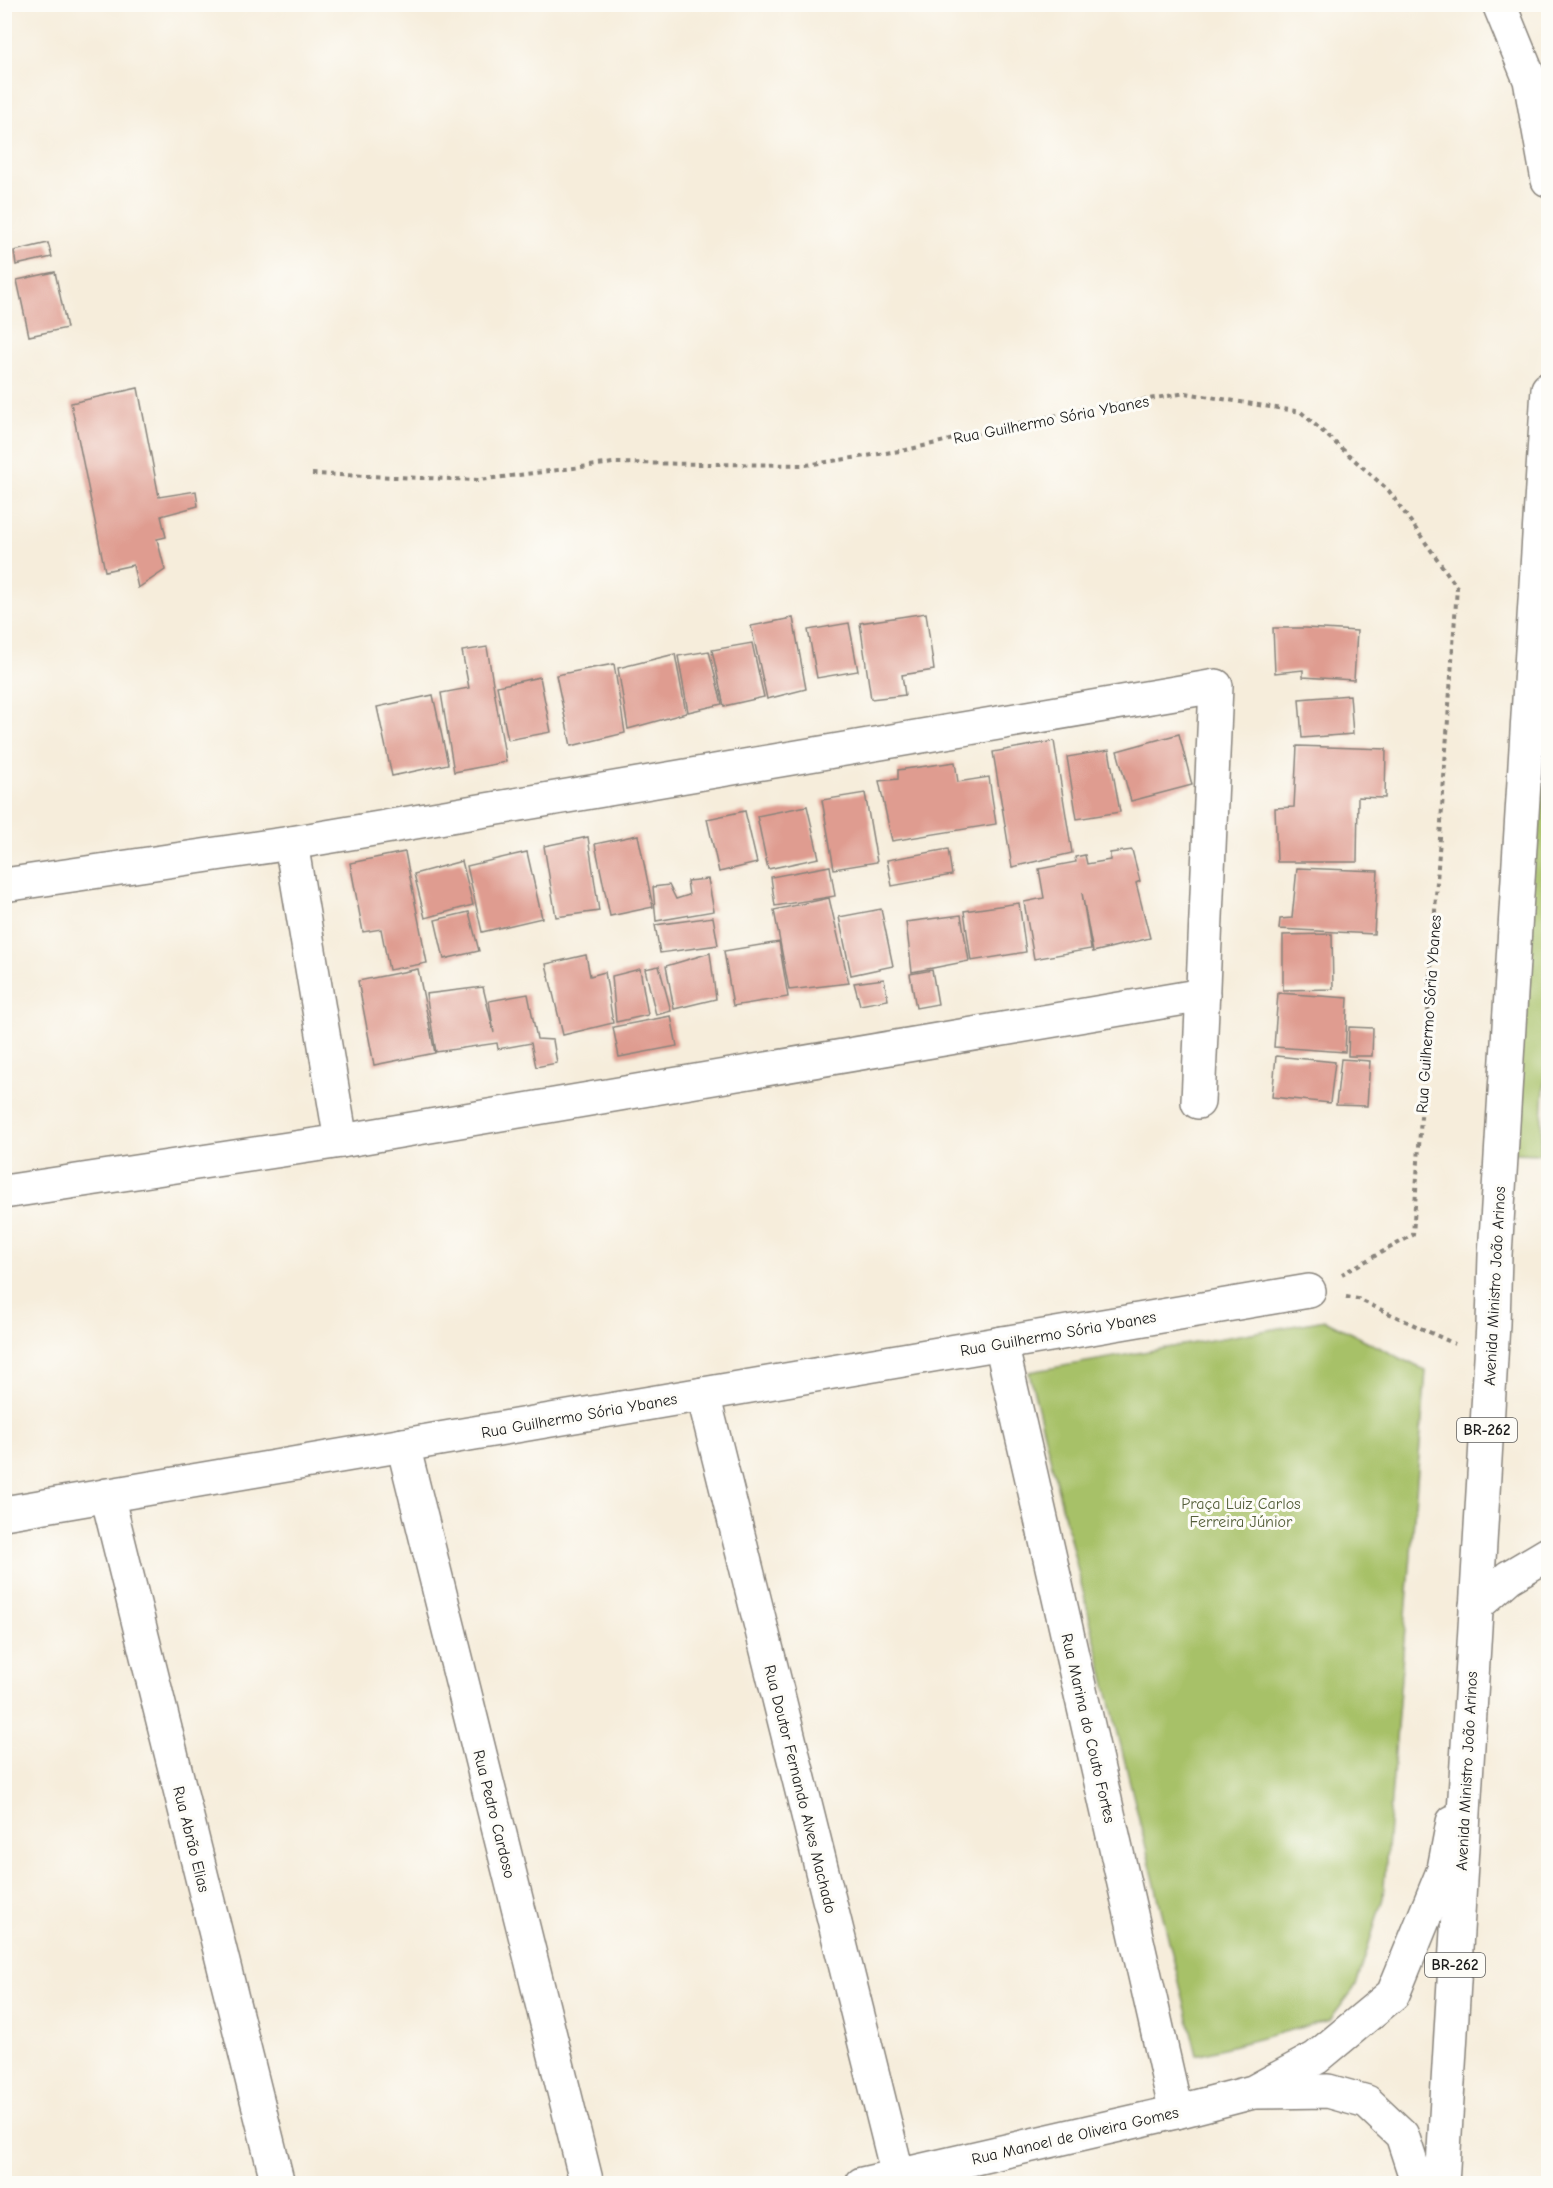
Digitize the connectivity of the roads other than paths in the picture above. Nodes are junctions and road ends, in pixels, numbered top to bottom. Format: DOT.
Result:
graph roads {
  1 [pos="1499,4"];
  2 [pos="1548,180"];
  3 [pos="1548,389"];
  4 [pos="291,843"];
  5 [pos="4,885"];
  6 [pos="1203,995"];
  7 [pos="1198,1102"];
  8 [pos="341,1141"];
  9 [pos="4,1192"];
  10 [pos="1310,1291"];
  11 [pos="1001,1343"];
  12 [pos="704,1394"];
  13 [pos="403,1444"];
  14 [pos="107,1495"];
  15 [pos="4,1513"];
  16 [pos="1548,1554"];
  17 [pos="1476,1606"];
  18 [pos="1468,1746"];
  19 [pos="1252,2092"];
  20 [pos="1176,2112"];
  21 [pos="898,2179"];
  22 [pos="278,2184"];
  23 [pos="587,2184"];
  24 [pos="862,2184"];
  25 [pos="1418,2184"];
  26 [pos="1442,2184"];
  1 -- 2 [label="main road"];
  3 -- 17 [label="main road, Avenida Ministro João Arinos / BR-262"];
  4 -- 5 [label="main road"];
  4 -- 6 [label="main road"];
  4 -- 8 [label="main road"];
  6 -- 7 [label="main road"];
  6 -- 8 [label="main road"];
  8 -- 9 [label="main road"];
  10 -- 11 [label="main road, Rua Guilhermo Sória Ybanes"];
  11 -- 12 [label="main road, Rua Guilhermo Sória Ybanes"];
  11 -- 20 [label="main road, Rua Marina do Couto Fortes"];
  12 -- 13 [label="main road, Rua Guilhermo Sória Ybanes"];
  12 -- 21 [label="main road, Rua Doutor Fernando Alves Machado"];
  13 -- 14 [label="main road, Rua Guilhermo Sória Ybanes"];
  13 -- 23 [label="main road, Rua Pedro Cardoso"];
  14 -- 15 [label="main road, Rua Guilhermo Sória Ybanes"];
  14 -- 22 [label="main road, Rua Abrão Elias"];
  16 -- 17 [label="main road"];
  17 -- 18 [label="main road, Avenida Ministro João Arinos / BR-262"];
  18 -- 19 [label="main road, Rua Manoel de Oliveira Gomes"];
  18 -- 26 [label="main road, Avenida Ministro João Arinos / BR-262"];
  19 -- 20 [label="main road, Rua Manoel de Oliveira Gomes"];
  19 -- 25 [label="main road, Rua Manoel de Oliveira Gomes"];
  20 -- 21 [label="main road, Rua Manoel de Oliveira Gomes"];
  21 -- 24 [label="main road, Rua Manoel de Oliveira Gomes"];
}
